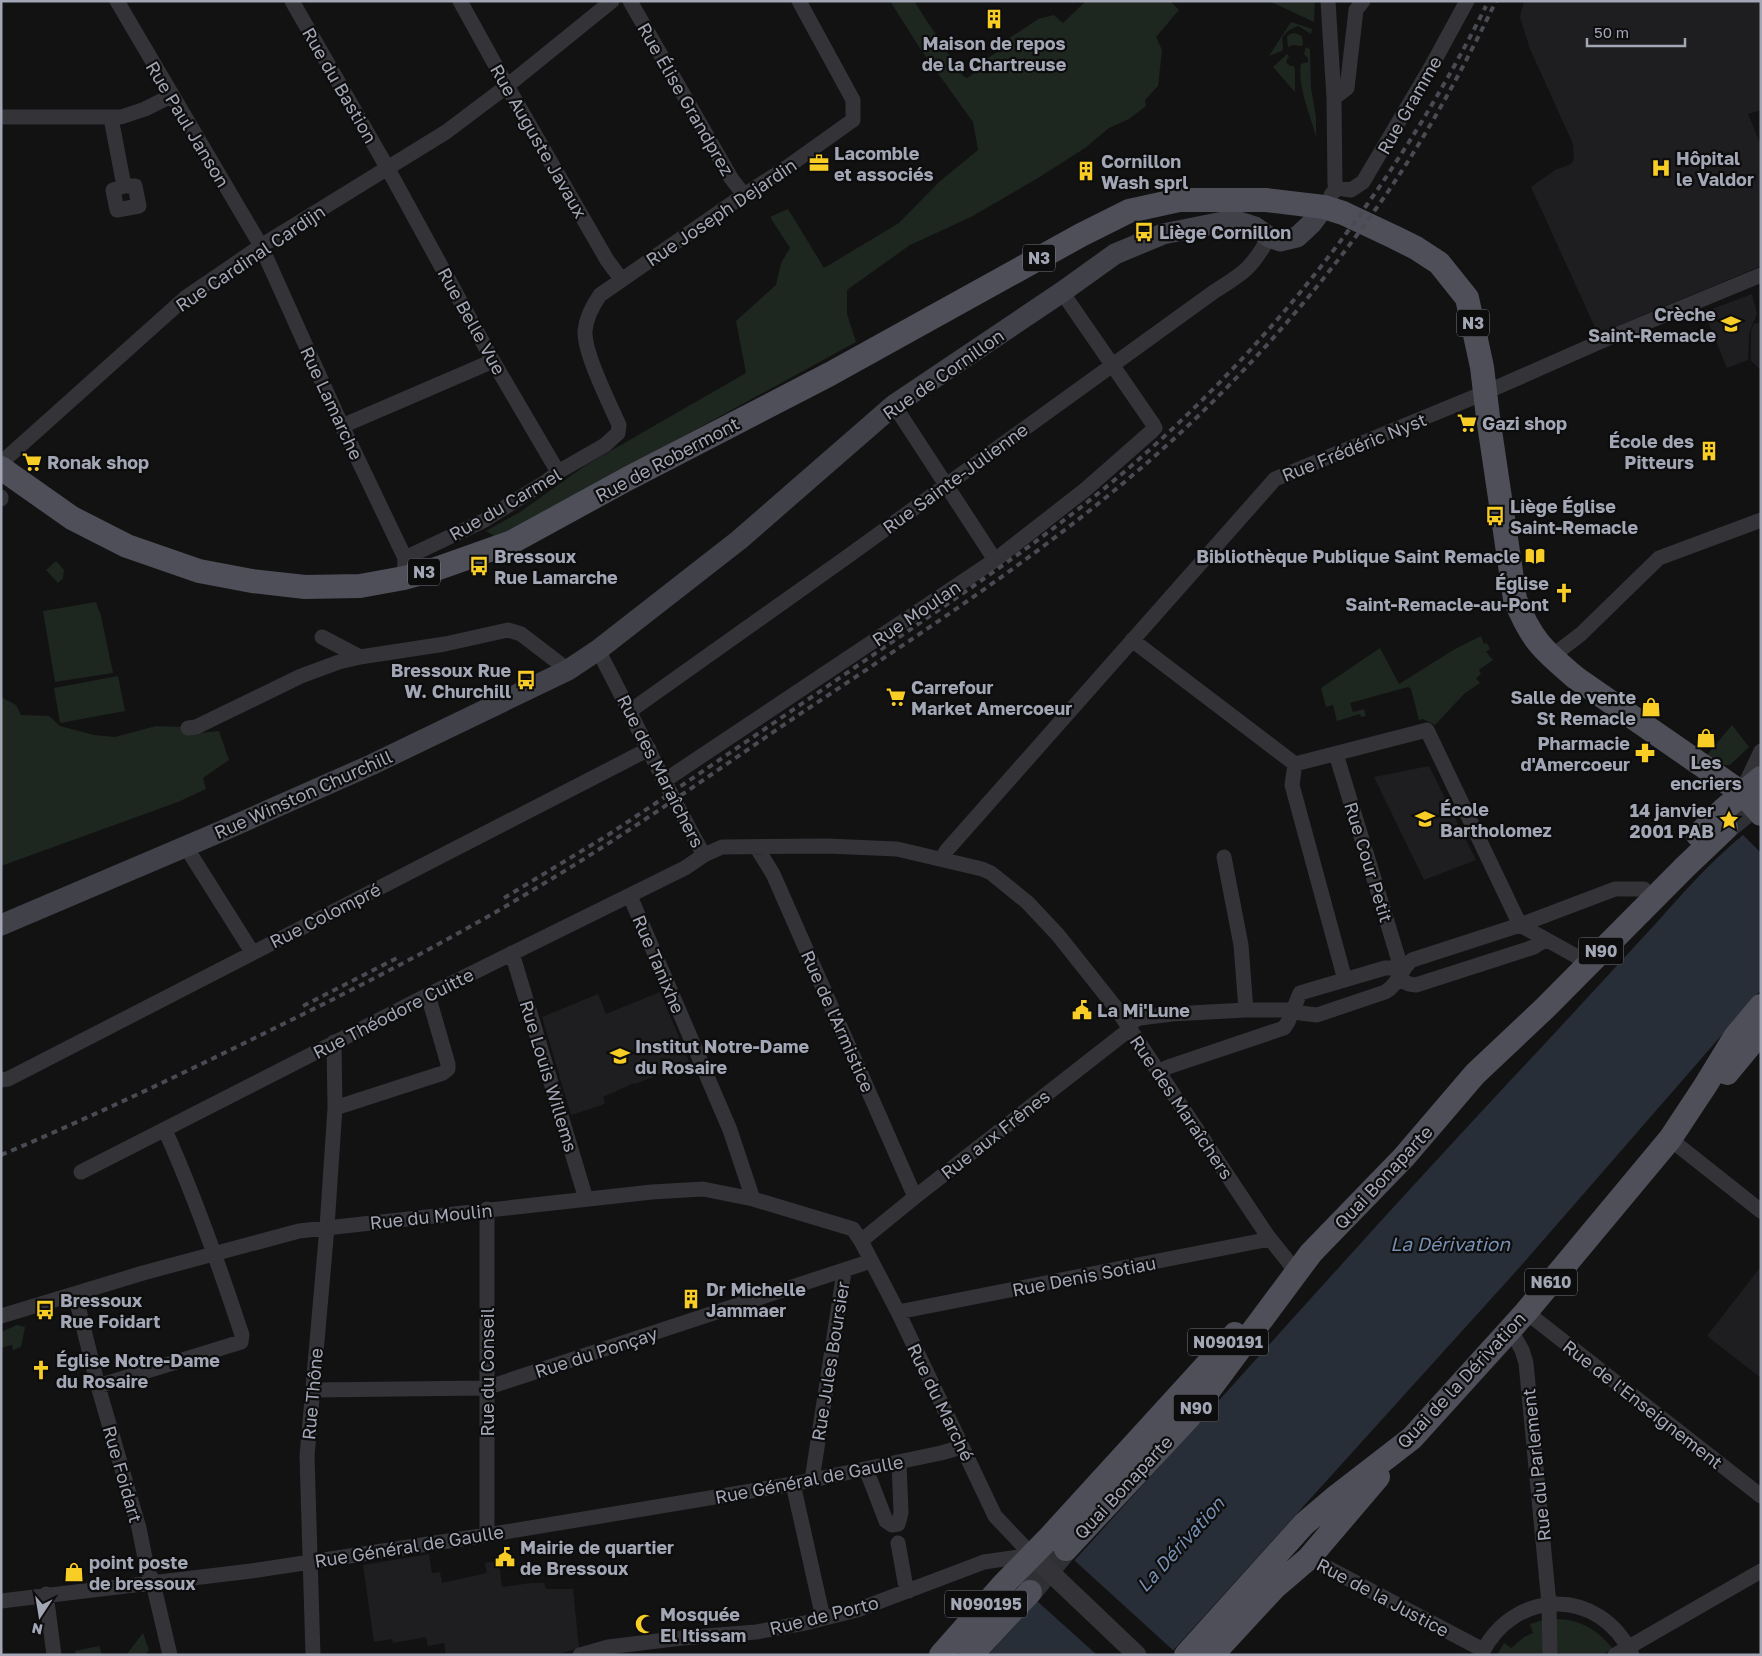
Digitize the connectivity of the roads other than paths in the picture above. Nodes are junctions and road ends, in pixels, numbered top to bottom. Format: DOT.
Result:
graph roads {
  1 [pos="117,1"];
  2 [pos="292,1"];
  3 [pos="460,1"];
  4 [pos="612,1"];
  5 [pos="630,1"];
  6 [pos="799,1"];
  7 [pos="1328,1"];
  8 [pos="1363,1"];
  9 [pos="1466,1"];
  10 [pos="507,86"];
  11 [pos="171,96"];
  12 [pos="1334,98"];
  13 [pos="1,117"];
  14 [pos="111,118"];
  15 [pos="388,169"];
  16 [pos="124,186"];
  17 [pos="744,195"];
  18 [pos="1331,198"];
  19 [pos="1269,237"];
  20 [pos="261,246"];
  21 [pos="1761,276"];
  22 [pos="621,279"];
  23 [pos="1062,292"];
  24 [pos="493,361"];
  25 [pos="1114,365"];
  26 [pos="1484,393"];
  27 [pos="894,405"];
  28 [pos="342,426"];
  29 [pos="618,433"];
  30 [pos="1,463"];
  31 [pos="1,468"];
  32 [pos="558,472"];
  33 [pos="945,485"];
  34 [pos="1761,520"];
  35 [pos="995,560"];
  36 [pos="405,568"];
  37 [pos="322,637"];
  38 [pos="1132,640"];
  39 [pos="598,650"];
  40 [pos="360,657"];
  41 [pos="1551,657"];
  42 [pos="568,670"];
  43 [pos="630,711"];
  44 [pos="188,728"];
  45 [pos="649,749"];
  46 [pos="1761,751"];
  47 [pos="1336,754"];
  48 [pos="1295,764"];
  49 [pos="1761,778"];
  50 [pos="664,782"];
  51 [pos="1742,793"];
  52 [pos="1761,814"];
  53 [pos="1726,828"];
  54 [pos="186,846"];
  55 [pos="757,848"];
  56 [pos="704,855"];
  57 [pos="1224,857"];
  58 [pos="942,858"];
  59 [pos="1644,890"];
  60 [pos="630,896"];
  61 [pos="1,925"];
  62 [pos="1520,925"];
  63 [pos="1546,940"];
  64 [pos="252,952"];
  65 [pos="512,953"];
  66 [pos="1576,956"];
  67 [pos="1402,973"];
  68 [pos="1345,980"];
  69 [pos="428,995"];
  70 [pos="1761,1006"];
  71 [pos="1246,1010"];
  72 [pos="1292,1010"];
  73 [pos="1128,1026"];
  74 [pos="1761,1032"];
  75 [pos="334,1042"];
  76 [pos="1158,1073"];
  77 [pos="1475,1074"];
  78 [pos="1,1080"];
  79 [pos="335,1108"];
  80 [pos="1683,1119"];
  81 [pos="165,1130"];
  82 [pos="1670,1139"];
  83 [pos="81,1172"];
  84 [pos="915,1197"];
  85 [pos="753,1199"];
  86 [pos="586,1200"];
  87 [pos="487,1209"];
  88 [pos="1761,1211"];
  89 [pos="327,1227"];
  90 [pos="1270,1239"];
  91 [pos="862,1240"];
  92 [pos="215,1252"];
  93 [pos="1311,1253"];
  94 [pos="872,1261"];
  95 [pos="1294,1268"];
  96 [pos="844,1272"];
  97 [pos="75,1294"];
  98 [pos="898,1312"];
  99 [pos="1526,1312"];
  100 [pos="1,1316"];
  101 [pos="1510,1329"];
  102 [pos="98,1386"];
  103 [pos="486,1388"];
  104 [pos="312,1390"];
  105 [pos="1412,1438"];
  106 [pos="962,1447"];
  107 [pos="898,1462"];
  108 [pos="866,1469"];
  109 [pos="812,1480"];
  110 [pos="793,1484"];
  111 [pos="1761,1496"];
  112 [pos="487,1535"];
  113 [pos="898,1543"];
  114 [pos="1066,1549"];
  115 [pos="1032,1555"];
  116 [pos="1309,1558"];
  117 [pos="310,1561"];
  118 [pos="1761,1571"];
  119 [pos="153,1583"];
  120 [pos="909,1591"];
  121 [pos="1030,1592"];
  122 [pos="46,1594"];
  123 [pos="1,1601"];
  124 [pos="1549,1604"];
  125 [pos="823,1618"];
  126 [pos="1625,1652"];
  127 [pos="1482,1653"];
  128 [pos="54,1655"];
  129 [pos="170,1655"];
  130 [pos="313,1655"];
  131 [pos="580,1655"];
  132 [pos="941,1655"];
  133 [pos="971,1655"];
  134 [pos="1138,1655"];
  135 [pos="1186,1655"];
  136 [pos="1212,1655"];
  137 [pos="1550,1655"];
  1 -- 11 [label="street, Rue Paul Janson"];
  2 -- 15 [label="street, Rue du Bastion"];
  3 -- 10 [label="street, Rue Auguste Javaux"];
  4 -- 10 [label="street, Rue Cardinal Cardijn"];
  5 -- 17 [label="street, Rue Élise Grandprez"];
  6 -- 17 [label="street, Rue Joseph Dejardin"];
  7 -- 12 [label="street"];
  8 -- 12 [label="street"];
  9 -- 18 [label="street, Rue Gramme"];
  10 -- 15 [label="street, Rue Cardinal Cardijn"];
  10 -- 22 [label="street, Rue Auguste Javaux"];
  11 -- 14 [label="street"];
  11 -- 20 [label="street, Rue Paul Janson"];
  12 -- 18 [label="street"];
  13 -- 14 [label="street"];
  14 -- 16 [label="street"];
  15 -- 20 [label="street, Rue Cardinal Cardijn"];
  15 -- 24 [label="street, Rue Belle Vue"];
  17 -- 22 [label="street, Rue Joseph Dejardin"];
  18 -- 19 [label="main road, Rue de Cornillon"];
  18 -- 26 [label="main road, N3"];
  18 -- 36 [label="main road, Rue de Robermont / N3"];
  19 -- 23 [label="main road, Rue de Cornillon"];
  19 -- 25 [label="street, Rue Sainte-Julienne"];
  20 -- 28 [label="street, Rue Lamarche"];
  20 -- 30 [label="street, Rue Cardinal Cardijn"];
  21 -- 26 [label="street, Rue Frédéric Nyst"];
  22 -- 29 [label="street, Rue Joseph Dejardin"];
  23 -- 25 [label="street"];
  23 -- 27 [label="main road, Rue de Cornillon"];
  24 -- 28 [label="street"];
  24 -- 32 [label="street, Rue Belle Vue"];
  25 -- 33 [label="street, Rue Sainte-Julienne"];
  25 -- 35 [label="street, Rue Moulan"];
  26 -- 38 [label="street, Rue Frédéric Nyst"];
  26 -- 41 [label="main road, N3"];
  27 -- 33 [label="street"];
  27 -- 39 [label="main road, Rue de Cornillon"];
  28 -- 36 [label="street, Rue Lamarche"];
  29 -- 32 [label="street, Rue du Carmel"];
  31 -- 36 [label="main road, Rue de Robermont / N3"];
  32 -- 36 [label="street, Rue du Carmel"];
  33 -- 35 [label="street"];
  33 -- 43 [label="street, Rue Sainte-Julienne"];
  34 -- 41 [label="street"];
  35 -- 50 [label="street, Rue Moulan"];
  37 -- 40 [label="street"];
  38 -- 48 [label="street"];
  38 -- 58 [label="street, Rue Frédéric Nyst"];
  39 -- 42 [label="main road, Rue Winston Churchill"];
  39 -- 43 [label="street, Rue des Maraîchers"];
  40 -- 42 [label="street"];
  40 -- 44 [label="street"];
  41 -- 51 [label="main road, N3"];
  42 -- 54 [label="main road, Rue Winston Churchill"];
  43 -- 45 [label="street, Rue des Maraîchers"];
  45 -- 50 [label="street, Rue des Maraîchers"];
  45 -- 64 [label="street, Rue Colompré"];
  46 -- 51 [label="street"];
  47 -- 48 [label="street"];
  47 -- 62 [label="street"];
  47 -- 67 [label="street, Rue Cour Petit"];
  48 -- 68 [label="street"];
  49 -- 51 [label="main road"];
  50 -- 56 [label="street, Rue des Maraîchers"];
  51 -- 52 [label="main road, N3"];
  51 -- 59 [label="main road"];
  53 -- 77 [label="main road, Quai Bonaparte / N90"];
  54 -- 61 [label="main road, Rue Winston Churchill"];
  54 -- 64 [label="street"];
  55 -- 56 [label="street, Rue des Maraîchers"];
  55 -- 58 [label="street, Rue des Maraîchers"];
  55 -- 84 [label="street, Rue de l'Armistice"];
  56 -- 60 [label="street, Rue Théodore Cuitte"];
  57 -- 71 [label="street"];
  58 -- 73 [label="street, Rue des Maraîchers"];
  59 -- 62 [label="street"];
  59 -- 66 [label="main road"];
  60 -- 65 [label="street, Rue Théodore Cuitte"];
  60 -- 85 [label="street, Rue Tanixhe"];
  62 -- 63 [label="street"];
  62 -- 67 [label="street"];
  63 -- 66 [label="street"];
  63 -- 67 [label="street"];
  64 -- 78 [label="street, Rue Colompré"];
  65 -- 69 [label="street, Rue Théodore Cuitte"];
  65 -- 86 [label="street, Rue Louis Willems"];
  66 -- 77 [label="main road"];
  67 -- 68 [label="street"];
  67 -- 72 [label="street"];
  68 -- 72 [label="street"];
  69 -- 75 [label="street, Rue Théodore Cuitte"];
  69 -- 79 [label="street"];
  70 -- 80 [label="main road, Quai de la Dérivation / N610"];
  71 -- 72 [label="street"];
  71 -- 73 [label="street"];
  72 -- 76 [label="street"];
  73 -- 76 [label="street, Rue des Maraîchers"];
  73 -- 84 [label="street, Rue aux Frênes"];
  74 -- 80 [label="main road, N610"];
  75 -- 79 [label="street, Rue Thône"];
  75 -- 81 [label="street, Rue Théodore Cuitte"];
  76 -- 90 [label="street, Rue des Maraîchers"];
  77 -- 93 [label="main road, Quai Bonaparte / N90"];
  79 -- 89 [label="street, Rue Thône"];
  80 -- 82 [label="main road, Quai de la Dérivation / N610"];
  81 -- 83 [label="street, Rue Théodore Cuitte"];
  81 -- 92 [label="street"];
  82 -- 88 [label="street"];
  82 -- 99 [label="main road, Quai de la Dérivation / N610"];
  84 -- 91 [label="street, Rue aux Frênes"];
  85 -- 86 [label="street, Rue du Moulin"];
  85 -- 91 [label="street, Rue du Moulin"];
  86 -- 87 [label="street, Rue du Moulin"];
  87 -- 89 [label="street, Rue du Moulin"];
  87 -- 103 [label="street, Rue du Conseil"];
  89 -- 92 [label="street, Rue du Moulin"];
  89 -- 104 [label="street, Rue Thône"];
  90 -- 95 [label="street, Rue des Maraîchers"];
  90 -- 98 [label="street, Rue Denis Sotiau"];
  91 -- 94 [label="street, Rue du Marché"];
  92 -- 97 [label="street, Rue du Moulin"];
  92 -- 102 [label="street"];
  93 -- 95 [label="main road, N090191"];
  93 -- 114 [label="main road, Quai Bonaparte / N90"];
  94 -- 96 [label="street, Rue du Ponçay"];
  94 -- 98 [label="street, Rue du Marché"];
  95 -- 115 [label="main road, N090191"];
  96 -- 103 [label="street, Rue du Ponçay"];
  96 -- 109 [label="street, Rue Jules Boursier"];
  97 -- 100 [label="street, Rue du Moulin"];
  97 -- 102 [label="street, Rue Foidart"];
  98 -- 106 [label="street, Rue du Marché"];
  99 -- 101 [label="main road, Quai de la Dérivation / N610"];
  99 -- 111 [label="street, Rue de l'Enseignement"];
  101 -- 105 [label="main road, Quai de la Dérivation / N610"];
  101 -- 124 [label="street, Rue du Parlement"];
  102 -- 119 [label="street, Rue Foidart"];
  103 -- 104 [label="street, Rue du Ponçay"];
  103 -- 112 [label="street, Rue du Conseil"];
  104 -- 117 [label="street, Rue Thône"];
  105 -- 116 [label="main road, N610"];
  105 -- 135 [label="main road, Quai de la Dérivation / N610"];
  106 -- 107 [label="street, Rue Général de Gaulle"];
  106 -- 115 [label="street, Rue du Marché"];
  107 -- 108 [label="street, Rue Général de Gaulle"];
  107 -- 108 [label="street"];
  108 -- 109 [label="street, Rue Général de Gaulle"];
  109 -- 110 [label="street, Rue Général de Gaulle"];
  110 -- 112 [label="street, Rue Général de Gaulle"];
  110 -- 125 [label="street"];
  112 -- 117 [label="street, Rue Général de Gaulle"];
  113 -- 120 [label="street"];
  115 -- 120 [label="street, Rue de Porto"];
  115 -- 132 [label="main road, N090195"];
  115 -- 134 [label="street"];
  116 -- 127 [label="street, Rue de la Justice"];
  116 -- 136 [label="main road, N610"];
  117 -- 119 [label="street, Rue Général de Gaulle"];
  117 -- 130 [label="street, Rue Thône"];
  118 -- 126 [label="street"];
  119 -- 122 [label="street, Rue Général de Gaulle"];
  119 -- 129 [label="street, Rue Foidart"];
  120 -- 125 [label="street, Rue de Porto"];
  121 -- 133 [label="main road"];
  122 -- 123 [label="street, Rue Général de Gaulle"];
  122 -- 128 [label="street"];
  124 -- 126 [label="street"];
  124 -- 127 [label="street"];
  124 -- 137 [label="street, Rue du Parlement"];
  125 -- 131 [label="street, Rue de Porto"];
}
